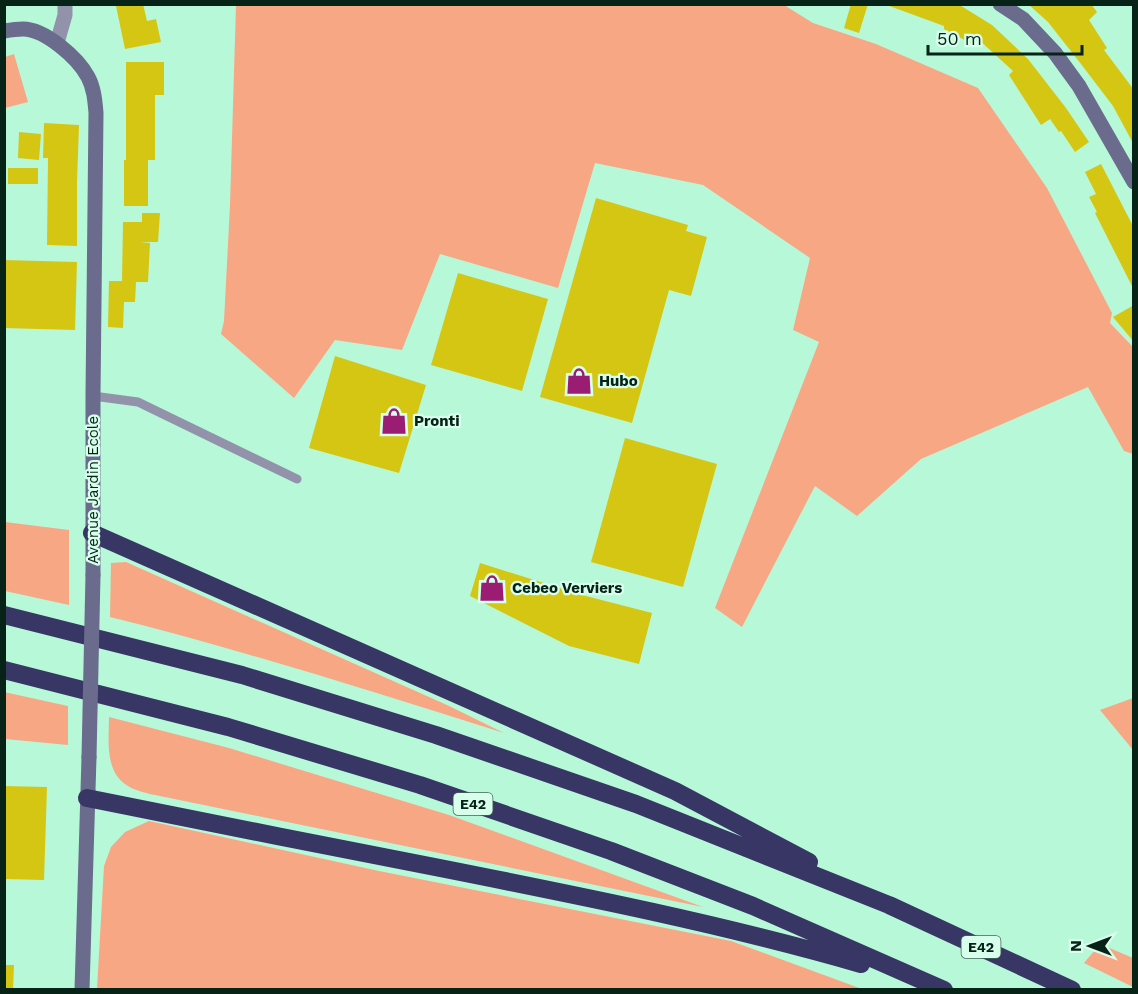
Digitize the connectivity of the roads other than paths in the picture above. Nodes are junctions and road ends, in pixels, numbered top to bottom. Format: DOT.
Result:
graph roads {
  1 [pos="65,4"];
  2 [pos="1000,4"];
  3 [pos="4,31"];
  4 [pos="57,43"];
  5 [pos="1134,182"];
  6 [pos="93,396"];
  7 [pos="297,479"];
  8 [pos="92,533"];
  9 [pos="4,615"];
  10 [pos="4,670"];
  11 [pos="87,798"];
  12 [pos="890,906"];
  13 [pos="926,982"];
  14 [pos="82,990"];
  15 [pos="944,990"];
  16 [pos="1072,990"];
  1 -- 4 [label="street"];
  2 -- 5 [label="street"];
  3 -- 4 [label="street, Avenue Jardin Ecole"];
  4 -- 6 [label="street, Avenue Jardin Ecole"];
  6 -- 7 [label="lane"];
  6 -- 8 [label="street, Avenue Jardin Ecole"];
  8 -- 11 [label="street, Avenue Jardin Ecole, bridge"];
  8 -- 12 [label="highway"];
  9 -- 12 [label="highway, E42"];
  10 -- 13 [label="highway, E42"];
  11 -- 13 [label="highway"];
  11 -- 14 [label="street, Avenue Jardin Ecole"];
  12 -- 16 [label="highway, E42"];
  13 -- 15 [label="highway, E42"];
}
